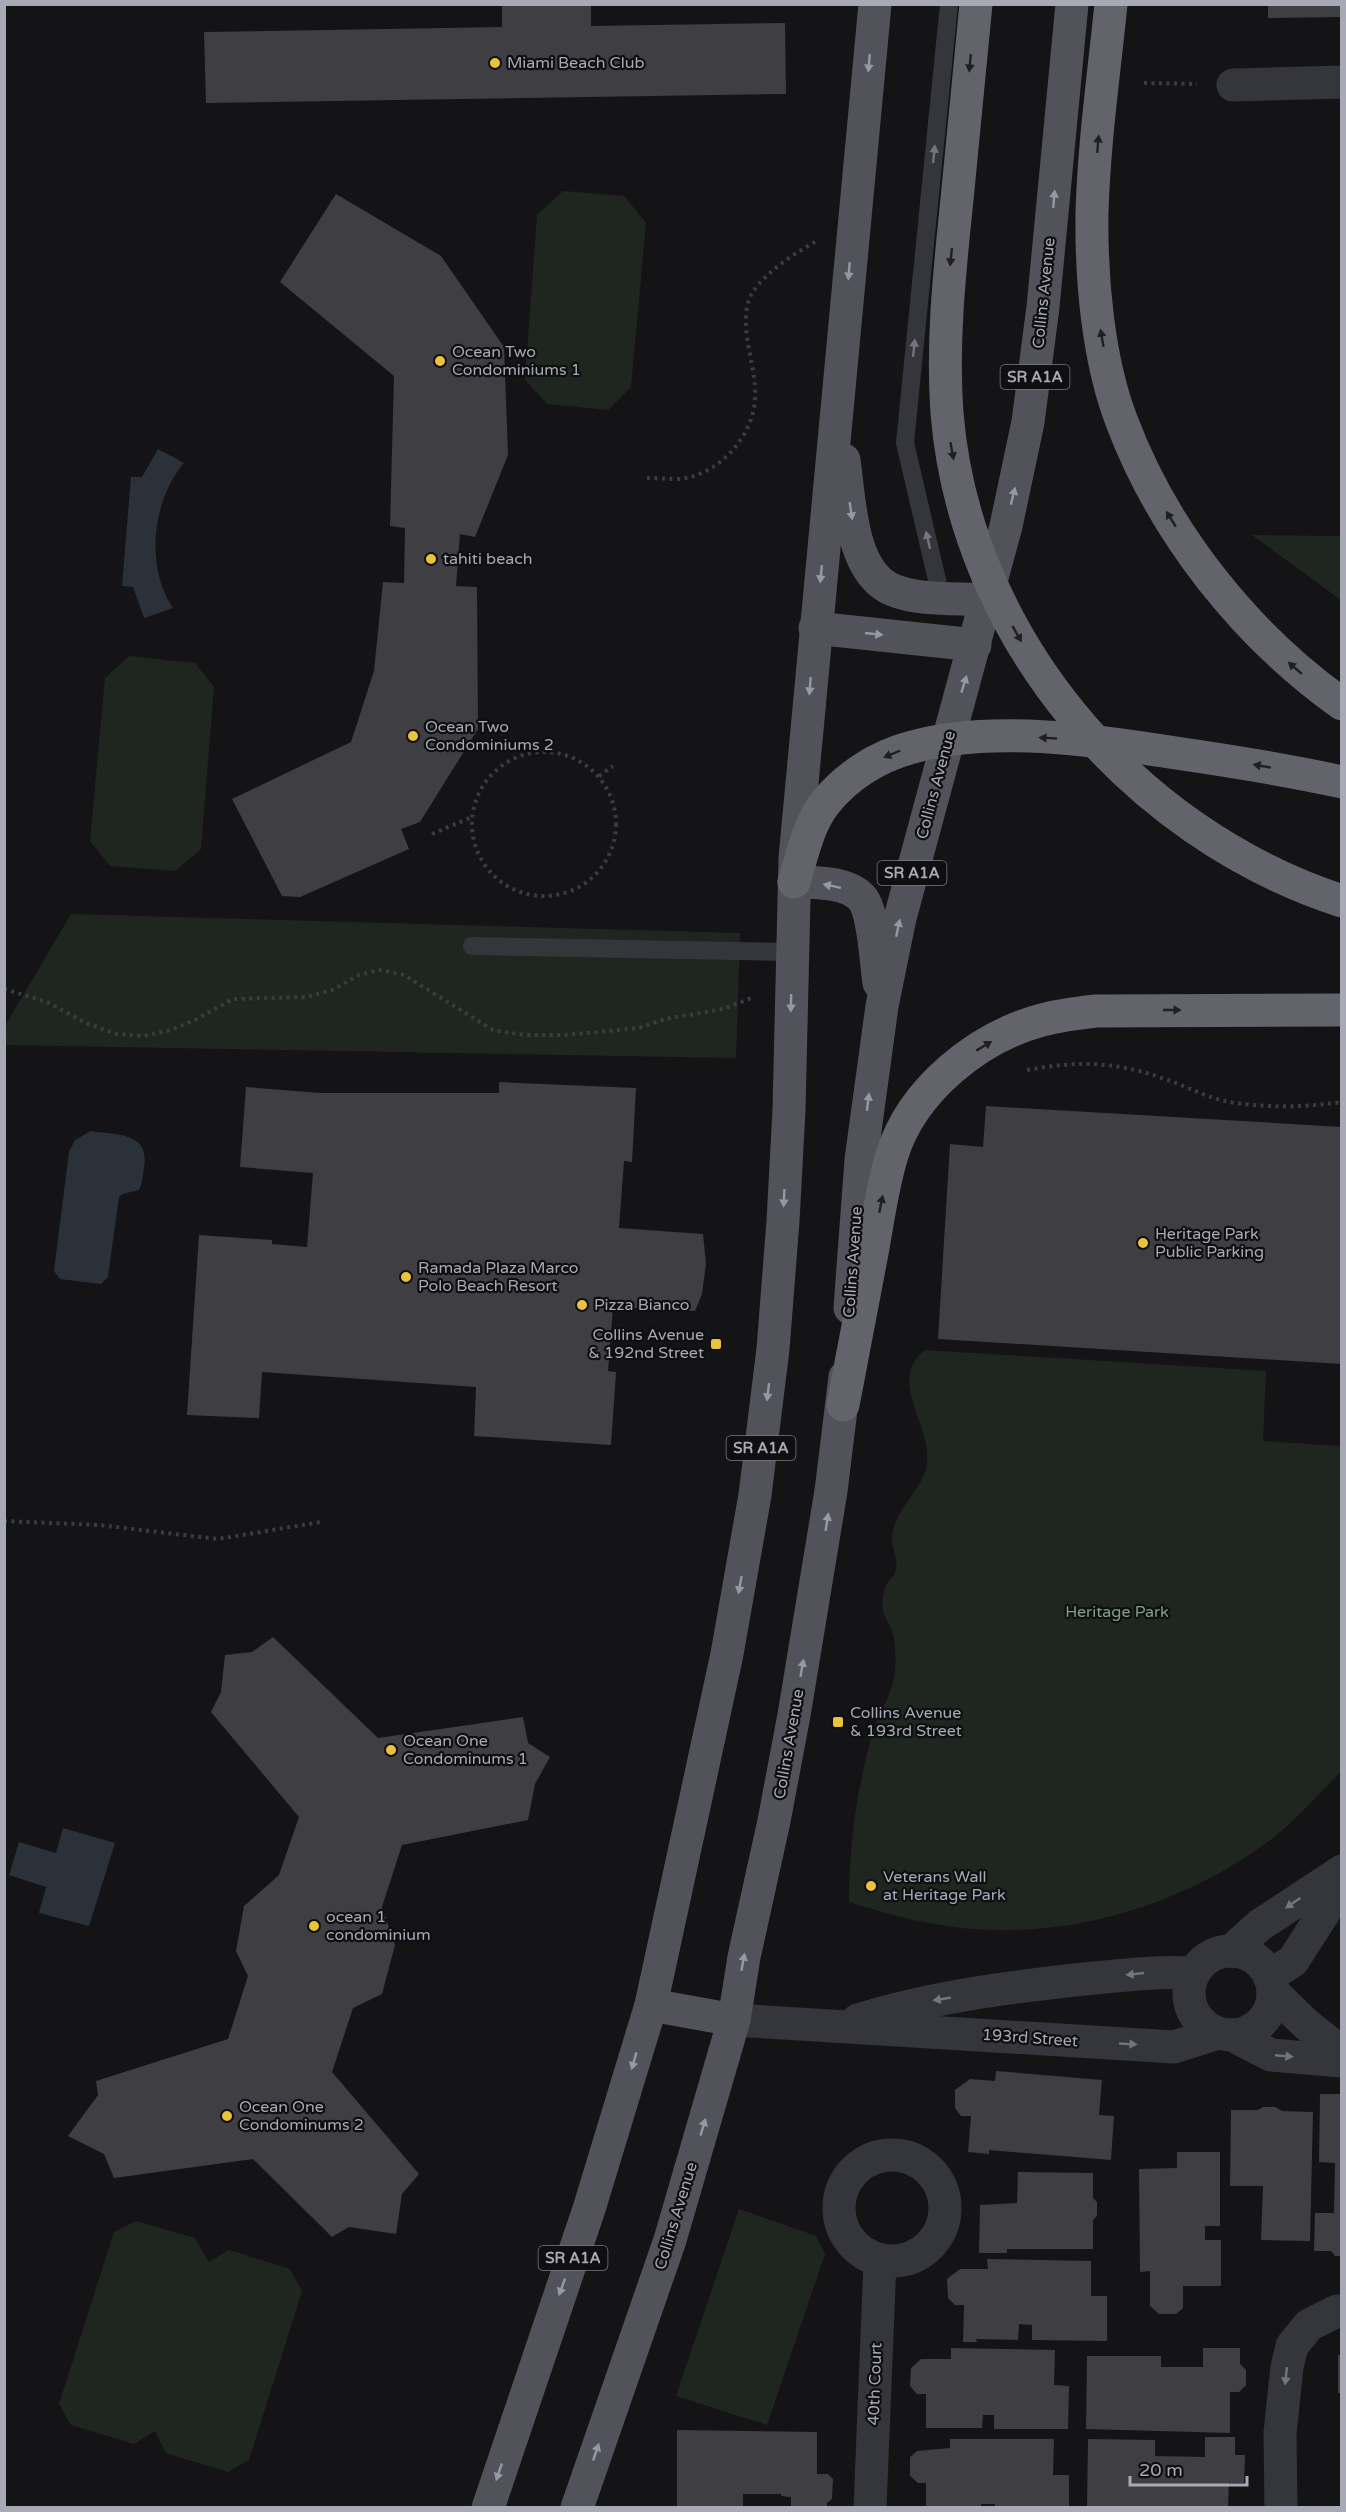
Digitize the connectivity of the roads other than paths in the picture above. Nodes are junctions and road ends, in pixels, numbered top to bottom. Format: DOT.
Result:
graph roads {
  1 [pos="875,4"];
  2 [pos="949,4"];
  3 [pos="976,4"];
  4 [pos="1072,4"];
  5 [pos="1111,4"];
  6 [pos="1341,82"];
  7 [pos="1233,85"];
  8 [pos="836,411"];
  9 [pos="941,597"];
  10 [pos="986,600"];
  11 [pos="815,628"];
  12 [pos="975,645"];
  13 [pos="1341,704"];
  14 [pos="948,741"];
  15 [pos="1341,782"];
  16 [pos="794,882"];
  17 [pos="1341,901"];
  18 [pos="471,945"];
  19 [pos="792,952"];
  20 [pos="882,1006"];
  21 [pos="1341,1010"];
  22 [pos="843,1406"];
  23 [pos="1341,1871"];
  24 [pos="1341,1884"];
  25 [pos="1231,1951"];
  26 [pos="1194,1973"];
  27 [pos="1271,1984"];
  28 [pos="651,2005"];
  29 [pos="734,2020"];
  30 [pos="840,2026"];
  31 [pos="1225,2034"];
  32 [pos="1341,2053"];
  33 [pos="1341,2061"];
  34 [pos="880,2261"];
  35 [pos="1341,2311"];
  36 [pos="488,2508"];
  37 [pos="577,2508"];
  38 [pos="870,2508"];
  39 [pos="1281,2508"];
  1 -- 8 [label="main road, SR A1A, one-way"];
  9 -- 2 [label="lane, one-way"];
  3 -- 17 [label="highway, one-way, bridge"];
  10 -- 4 [label="main road, Collins Avenue / SR A1A, one-way"];
  13 -- 5 [label="highway, one-way"];
  6 -- 7 [label="street"];
  8 -- 9 [label="main road, one-way"];
  8 -- 11 [label="main road, SR A1A, one-way"];
  9 -- 10 [label="main road"];
  10 -- 12 [label="main road, Collins Avenue / SR A1A"];
  11 -- 12 [label="main road, one-way"];
  11 -- 16 [label="main road, SR A1A, one-way"];
  14 -- 12 [label="main road, Collins Avenue / SR A1A, one-way"];
  15 -- 14 [label="highway, one-way"];
  14 -- 16 [label="highway, one-way"];
  20 -- 14 [label="main road, Collins Avenue / SR A1A, one-way"];
  16 -- 19 [label="main road, SR A1A"];
  20 -- 16 [label="main road, one-way"];
  18 -- 19 [label="lane"];
  19 -- 28 [label="main road, SR A1A, one-way"];
  22 -- 20 [label="main road, Collins Avenue / SR A1A, one-way"];
  22 -- 21 [label="highway, one-way"];
  29 -- 22 [label="main road, Collins Avenue / SR A1A, one-way"];
  23 -- 25 [label="street, one-way"];
  24 -- 27 [label="street"];
  25 -- 26 [label="street"];
  25 -- 27 [label="street"];
  26 -- 30 [label="street, 193rd Street, one-way"];
  26 -- 31 [label="street"];
  27 -- 31 [label="street, 193rd Street"];
  27 -- 32 [label="street"];
  28 -- 29 [label="main road"];
  28 -- 36 [label="main road, SR A1A, one-way"];
  29 -- 30 [label="street, 193rd Street"];
  37 -- 29 [label="main road, Collins Avenue / SR A1A, one-way"];
  30 -- 31 [label="street, 193rd Street, one-way"];
  31 -- 33 [label="street, one-way"];
  34 -- 38 [label="street, 40th Court"];
  35 -- 39 [label="street, one-way"];
}
